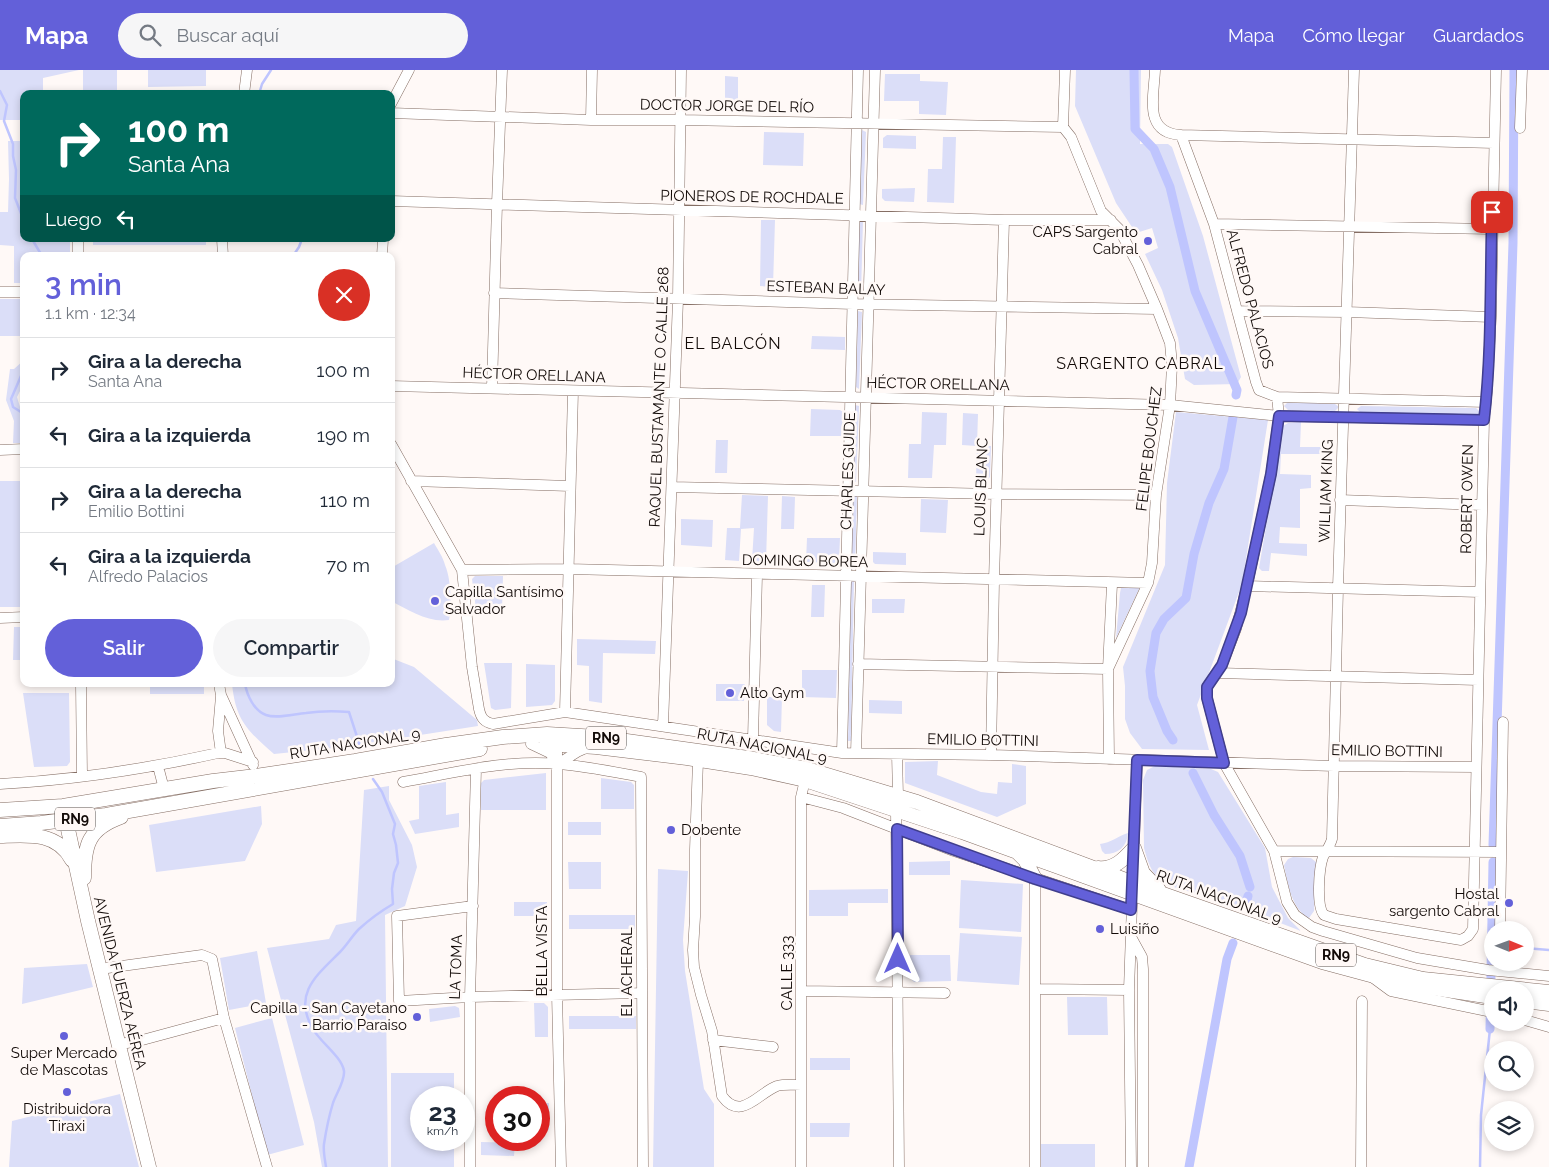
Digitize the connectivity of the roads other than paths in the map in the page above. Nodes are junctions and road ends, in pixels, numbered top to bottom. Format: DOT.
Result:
graph roads {
  1 [pos="247,70"];
  2 [pos="409,70"];
  3 [pos="502,70"];
  4 [pos="592,70"];
  5 [pos="682,70"];
  6 [pos="858,70"];
  7 [pos="875,70"];
  8 [pos="1065,70"];
  9 [pos="1155,70"];
  10 [pos="1354,70"];
  11 [pos="1496,70"];
  12 [pos="1522,70"];
  13 [pos="244,90"];
  14 [pos="395,96"];
  15 [pos="395,113"];
  16 [pos="501,118"];
  17 [pos="591,120"];
  18 [pos="680,120"];
  19 [pos="857,123"];
  20 [pos="874,123"];
  21 [pos="1063,127"];
  22 [pos="1520,128"];
  23 [pos="1181,135"];
  24 [pos="1351,138"];
  25 [pos="1494,143"];
  26 [pos="395,201"];
  27 [pos="497,204"];
  28 [pos="680,211"];
  29 [pos="855,215"];
  30 [pos="870,215"];
  31 [pos="1004,220"];
  32 [pos="1111,220"];
  33 [pos="1214,224"];
  34 [pos="1349,225"];
  35 [pos="1492,229"];
  36 [pos="0,292"];
  37 [pos="20,292"];
  38 [pos="494,293"];
  39 [pos="678,299"];
  40 [pos="853,304"];
  41 [pos="868,304"];
  42 [pos="1002,307"];
  43 [pos="1157,309"];
  44 [pos="1237,311"];
  45 [pos="1347,312"];
  46 [pos="1490,318"];
  47 [pos="395,386"];
  48 [pos="492,388"];
  49 [pos="573,391"];
  50 [pos="674,394"];
  51 [pos="1276,397"];
  52 [pos="851,398"];
  53 [pos="866,398"];
  54 [pos="1344,398"];
  55 [pos="999,400"];
  56 [pos="1486,402"];
  57 [pos="1170,405"];
  58 [pos="1279,416"];
  59 [pos="1343,417"];
  60 [pos="1484,420"];
  61 [pos="0,450"];
  62 [pos="20,450"];
  63 [pos="395,451"];
  64 [pos="411,481"];
  65 [pos="570,486"];
  66 [pos="672,487"];
  67 [pos="848,490"];
  68 [pos="863,490"];
  69 [pos="996,494"];
  70 [pos="1156,495"];
  71 [pos="1340,500"];
  72 [pos="1482,504"];
  73 [pos="568,569"];
  74 [pos="462,570"];
  75 [pos="669,572"];
  76 [pos="757,575"];
  77 [pos="846,576"];
  78 [pos="860,577"];
  79 [pos="994,581"];
  80 [pos="1112,584"];
  81 [pos="1148,584"];
  82 [pos="1248,586"];
  83 [pos="1338,588"];
  84 [pos="1480,592"];
  85 [pos="0,618"];
  86 [pos="20,618"];
  87 [pos="858,664"];
  88 [pos="992,667"];
  89 [pos="1108,669"];
  90 [pos="1218,673"];
  91 [pos="1335,676"];
  92 [pos="1478,680"];
  93 [pos="81,687"];
  94 [pos="220,687"];
  95 [pos="221,696"];
  96 [pos="565,712"];
  97 [pos="1503,722"];
  98 [pos="663,726"];
  99 [pos="557,739"];
  100 [pos="753,739"];
  101 [pos="531,744"];
  102 [pos="590,746"];
  103 [pos="842,752"];
  104 [pos="221,753"];
  105 [pos="856,753"];
  106 [pos="897,754"];
  107 [pos="991,755"];
  108 [pos="1108,759"];
  109 [pos="698,760"];
  110 [pos="1137,760"];
  111 [pos="253,762"];
  112 [pos="1224,763"];
  113 [pos="558,764"];
  114 [pos="158,766"];
  115 [pos="1334,766"];
  116 [pos="1476,767"];
  117 [pos="476,769"];
  118 [pos="82,776"];
  119 [pos="256,776"];
  120 [pos="805,780"];
  121 [pos="403,782"];
  122 [pos="0,784"];
  123 [pos="164,789"];
  124 [pos="801,797"];
  125 [pos="897,803"];
  126 [pos="63,806"];
  127 [pos="148,807"];
  128 [pos="0,810"];
  129 [pos="66,820"];
  130 [pos="0,826"];
  131 [pos="897,829"];
  132 [pos="0,836"];
  133 [pos="1134,848"];
  134 [pos="1274,851"];
  135 [pos="1326,851"];
  136 [pos="1501,852"];
  137 [pos="1017,853"];
  138 [pos="1474,853"];
  139 [pos="1095,868"];
  140 [pos="78,873"];
  141 [pos="1035,879"];
  142 [pos="1132,888"];
  143 [pos="1166,895"];
  144 [pos="473,906"];
  145 [pos="1131,910"];
  146 [pos="88,921"];
  147 [pos="1500,921"];
  148 [pos="1473,929"];
  149 [pos="1131,937"];
  150 [pos="100,969"];
  151 [pos="1549,976"];
  152 [pos="1371,977"];
  153 [pos="1035,989"];
  154 [pos="1129,990"];
  155 [pos="802,991"];
  156 [pos="898,992"];
  157 [pos="1549,992"];
  158 [pos="642,993"];
  159 [pos="945,993"];
  160 [pos="557,994"];
  161 [pos="1484,996"];
  162 [pos="470,997"];
  163 [pos="1362,1001"];
  164 [pos="1534,1002"];
  165 [pos="1549,1004"];
  166 [pos="1484,1010"];
  167 [pos="224,1018"];
  168 [pos="1534,1023"];
  169 [pos="1549,1027"];
  170 [pos="713,1040"];
  171 [pos="118,1044"];
  172 [pos="773,1047"];
  173 [pos="801,1085"];
  174 [pos="150,1167"];
  175 [pos="267,1167"];
  176 [pos="470,1167"];
  177 [pos="561,1167"];
  178 [pos="643,1167"];
  179 [pos="801,1167"];
  180 [pos="899,1167"];
  181 [pos="1035,1167"];
  182 [pos="1131,1167"];
  183 [pos="1143,1167"];
  184 [pos="1361,1167"];
  1 -- 13 [label="street"];
  2 -- 14 [label="street"];
  3 -- 16 [label="street"];
  4 -- 17 [label="street"];
  5 -- 18 [label="street, RAQUEL BUSTAMANTE O CALLE 268"];
  6 -- 19 [label="street, CHARLES GUIDE"];
  7 -- 20 [label="street, CHARLES GUIDE"];
  8 -- 21 [label="street"];
  9 -- 23 [label="street"];
  10 -- 24 [label="street, WILLIAM KING"];
  11 -- 25 [label="street, ROBERT OWEN"];
  12 -- 22 [label="street"];
  15 -- 16 [label="street, DOCTOR JORGE DEL RÍO"];
  16 -- 17 [label="street, DOCTOR JORGE DEL RÍO"];
  16 -- 27 [label="street"];
  17 -- 18 [label="street, DOCTOR JORGE DEL RÍO"];
  18 -- 19 [label="street, DOCTOR JORGE DEL RÍO"];
  18 -- 28 [label="street, RAQUEL BUSTAMANTE O CALLE 268"];
  19 -- 20 [label="street, DOCTOR JORGE DEL RÍO"];
  19 -- 29 [label="street, CHARLES GUIDE"];
  20 -- 21 [label="street, DOCTOR JORGE DEL RÍO"];
  20 -- 30 [label="street, CHARLES GUIDE"];
  21 -- 32 [label="street, FELIPE BOUCHEZ"];
  23 -- 24 [label="street"];
  23 -- 33 [label="street, ALFREDO PALACIOS"];
  24 -- 25 [label="street"];
  24 -- 34 [label="street, WILLIAM KING"];
  25 -- 35 [label="street, ROBERT OWEN"];
  26 -- 27 [label="street, PIONEROS DE ROCHDALE"];
  27 -- 28 [label="street, PIONEROS DE ROCHDALE"];
  27 -- 38 [label="street"];
  28 -- 29 [label="street, PIONEROS DE ROCHDALE"];
  28 -- 39 [label="street, RAQUEL BUSTAMANTE O CALLE 268"];
  29 -- 30 [label="street, PIONEROS DE ROCHDALE"];
  29 -- 40 [label="street, CHARLES GUIDE"];
  30 -- 31 [label="street, PIONEROS DE ROCHDALE"];
  30 -- 41 [label="street, CHARLES GUIDE"];
  31 -- 32 [label="street, PIONEROS DE ROCHDALE"];
  31 -- 42 [label="street, LOUIS BLANC"];
  32 -- 43 [label="street, FELIPE BOUCHEZ"];
  33 -- 34 [label="street"];
  33 -- 44 [label="street, ALFREDO PALACIOS"];
  34 -- 35 [label="street"];
  34 -- 45 [label="street, WILLIAM KING"];
  35 -- 46 [label="street, ROBERT OWEN"];
  36 -- 37 [label="street"];
  38 -- 39 [label="street, ESTEBAN BALAY"];
  38 -- 48 [label="street"];
  39 -- 40 [label="street, ESTEBAN BALAY"];
  39 -- 50 [label="street, RAQUEL BUSTAMANTE O CALLE 268"];
  40 -- 41 [label="street, ESTEBAN BALAY"];
  40 -- 52 [label="street, CHARLES GUIDE"];
  41 -- 42 [label="street, ESTEBAN BALAY"];
  41 -- 53 [label="street, CHARLES GUIDE"];
  42 -- 43 [label="street, ESTEBAN BALAY"];
  42 -- 55 [label="street, LOUIS BLANC"];
  43 -- 57 [label="street, FELIPE BOUCHEZ"];
  44 -- 45 [label="street"];
  44 -- 51 [label="street, ALFREDO PALACIOS"];
  45 -- 46 [label="street"];
  45 -- 54 [label="street, WILLIAM KING"];
  46 -- 56 [label="street, ROBERT OWEN"];
  47 -- 48 [label="street, HÉCTOR ORELLANA"];
  48 -- 49 [label="street, HÉCTOR ORELLANA"];
  49 -- 50 [label="street, HÉCTOR ORELLANA"];
  49 -- 65 [label="street"];
  50 -- 52 [label="street, HÉCTOR ORELLANA"];
  50 -- 66 [label="street, RAQUEL BUSTAMANTE O CALLE 268"];
  51 -- 54 [label="street"];
  51 -- 58 [label="street"];
  52 -- 53 [label="street, HÉCTOR ORELLANA"];
  52 -- 67 [label="street, CHARLES GUIDE"];
  53 -- 55 [label="street, HÉCTOR ORELLANA"];
  53 -- 68 [label="street, CHARLES GUIDE"];
  54 -- 56 [label="street"];
  54 -- 59 [label="street, WILLIAM KING"];
  55 -- 57 [label="street, HÉCTOR ORELLANA"];
  55 -- 69 [label="street, LOUIS BLANC"];
  56 -- 60 [label="street, ROBERT OWEN"];
  57 -- 58 [label="street, HÉCTOR ORELLANA"];
  57 -- 70 [label="street, FELIPE BOUCHEZ"];
  58 -- 59 [label="street, HÉCTOR ORELLANA"];
  58 -- 82 [label="street"];
  59 -- 60 [label="street, HÉCTOR ORELLANA"];
  59 -- 71 [label="street, WILLIAM KING"];
  60 -- 72 [label="street, ROBERT OWEN"];
  61 -- 62 [label="street"];
  63 -- 64 [label="street"];
  64 -- 65 [label="street"];
  64 -- 74 [label="street"];
  65 -- 73 [label="street"];
  66 -- 67 [label="street"];
  66 -- 75 [label="street, RAQUEL BUSTAMANTE O CALLE 268"];
  67 -- 68 [label="street"];
  67 -- 77 [label="street, CHARLES GUIDE"];
  68 -- 69 [label="street"];
  68 -- 78 [label="street, CHARLES GUIDE"];
  69 -- 70 [label="street"];
  69 -- 79 [label="street, LOUIS BLANC"];
  70 -- 81 [label="street, FELIPE BOUCHEZ"];
  71 -- 72 [label="street"];
  71 -- 83 [label="street, WILLIAM KING"];
  72 -- 84 [label="street, ROBERT OWEN"];
  73 -- 74 [label="street, DOMINGO BOREA"];
  73 -- 75 [label="street, DOMINGO BOREA"];
  73 -- 96 [label="street"];
  74 -- 96 [label="street, EMILIO BOTTINI"];
  75 -- 76 [label="street, DOMINGO BOREA"];
  75 -- 98 [label="street, RAQUEL BUSTAMANTE O CALLE 268"];
  76 -- 77 [label="street, DOMINGO BOREA"];
  76 -- 100 [label="street"];
  77 -- 78 [label="street, DOMINGO BOREA"];
  77 -- 103 [label="street, CHARLES GUIDE"];
  78 -- 79 [label="street, DOMINGO BOREA"];
  78 -- 87 [label="street, CHARLES GUIDE"];
  79 -- 80 [label="street, DOMINGO BOREA"];
  79 -- 88 [label="street, LOUIS BLANC"];
  80 -- 81 [label="street, DOMINGO BOREA"];
  80 -- 89 [label="street"];
  81 -- 89 [label="street, FELIPE BOUCHEZ"];
  82 -- 83 [label="street"];
  82 -- 90 [label="street"];
  83 -- 84 [label="street"];
  83 -- 91 [label="street, WILLIAM KING"];
  84 -- 92 [label="street, ROBERT OWEN"];
  85 -- 86 [label="street"];
  87 -- 88 [label="street"];
  87 -- 105 [label="street, CHARLES GUIDE"];
  88 -- 89 [label="street"];
  88 -- 107 [label="street, LOUIS BLANC"];
  89 -- 108 [label="street, FELIPE BOUCHEZ"];
  90 -- 91 [label="street"];
  90 -- 112 [label="street"];
  91 -- 92 [label="street"];
  91 -- 115 [label="street, WILLIAM KING"];
  92 -- 116 [label="street, ROBERT OWEN"];
  93 -- 118 [label="street"];
  94 -- 95 [label="street"];
  95 -- 104 [label="street"];
  95 -- 111 [label="street"];
  96 -- 98 [label="street, EMILIO BOTTINI"];
  97 -- 136 [label="street"];
  98 -- 100 [label="street, EMILIO BOTTINI"];
  99 -- 101 [label="main road, RUTA NACIONAL 9 / RN9"];
  99 -- 102 [label="main road, RUTA NACIONAL 9 / RN9"];
  99 -- 113 [label="street, BELLA VISTA"];
  99 -- 119 [label="main road, RUTA NACIONAL 9 / RN9"];
  99 -- 125 [label="main road, RUTA NACIONAL 9 / RN9"];
  100 -- 103 [label="street, EMILIO BOTTINI"];
  101 -- 113 [label="street"];
  101 -- 127 [label="main road, RUTA NACIONAL 9 / RN9"];
  102 -- 109 [label="main road, RUTA NACIONAL 9 / RN9"];
  102 -- 113 [label="street"];
  103 -- 105 [label="street, EMILIO BOTTINI"];
  104 -- 111 [label="street"];
  104 -- 114 [label="street"];
  105 -- 106 [label="street, EMILIO BOTTINI"];
  106 -- 107 [label="street, EMILIO BOTTINI"];
  106 -- 125 [label="street"];
  107 -- 108 [label="street, EMILIO BOTTINI"];
  108 -- 110 [label="street, EMILIO BOTTINI"];
  109 -- 120 [label="main road, RUTA NACIONAL 9 / RN9"];
  109 -- 170 [label="street"];
  110 -- 112 [label="street, EMILIO BOTTINI"];
  110 -- 133 [label="street"];
  111 -- 119 [label="street"];
  112 -- 115 [label="street, EMILIO BOTTINI"];
  112 -- 134 [label="street"];
  113 -- 117 [label="street"];
  113 -- 158 [label="street, EL ACHERAL"];
  113 -- 160 [label="street, BELLA VISTA"];
  114 -- 118 [label="street"];
  114 -- 123 [label="street"];
  115 -- 116 [label="street, EMILIO BOTTINI"];
  115 -- 135 [label="street, WILLIAM KING"];
  116 -- 138 [label="street, ROBERT OWEN"];
  117 -- 121 [label="street"];
  117 -- 144 [label="street, LA TOMA"];
  118 -- 122 [label="street"];
  119 -- 123 [label="main road, RUTA NACIONAL 9 / RN9"];
  120 -- 124 [label="street, CALLE 333"];
  120 -- 125 [label="main road, RUTA NACIONAL 9 / RN9"];
  123 -- 126 [label="main road, RUTA NACIONAL 9 / RN9"];
  124 -- 131 [label="street"];
  124 -- 155 [label="street, CALLE 333"];
  125 -- 131 [label="street"];
  125 -- 137 [label="main road, RUTA NACIONAL 9 / RN9"];
  125 -- 139 [label="main road, RUTA NACIONAL 9 / RN9"];
  126 -- 128 [label="main road, RUTA NACIONAL 9 / RN9"];
  126 -- 129 [label="main road, AVENIDA FUERZA AÉREA"];
  127 -- 129 [label="main road, RUTA NACIONAL 9 / RN9"];
  127 -- 146 [label="main road"];
  129 -- 130 [label="main road, RUTA NACIONAL 9 / RN9"];
  129 -- 140 [label="main road, AVENIDA FUERZA AÉREA"];
  131 -- 141 [label="street"];
  131 -- 156 [label="street"];
  132 -- 140 [label="main road"];
  133 -- 139 [label="main road"];
  133 -- 142 [label="street"];
  133 -- 143 [label="main road"];
  134 -- 135 [label="street"];
  134 -- 151 [label="street"];
  135 -- 138 [label="street"];
  135 -- 148 [label="street, WILLIAM KING"];
  136 -- 138 [label="street"];
  136 -- 147 [label="street"];
  137 -- 141 [label="main road"];
  137 -- 142 [label="main road, RUTA NACIONAL 9 / RN9"];
  138 -- 148 [label="street, ROBERT OWEN"];
  139 -- 142 [label="main road, RUTA NACIONAL 9 / RN9"];
  140 -- 146 [label="main road, AVENIDA FUERZA AÉREA"];
  141 -- 145 [label="street"];
  141 -- 153 [label="street"];
  142 -- 143 [label="main road, RUTA NACIONAL 9 / RN9"];
  142 -- 145 [label="street"];
  142 -- 152 [label="main road, RUTA NACIONAL 9 / RN9"];
  143 -- 157 [label="main road, RUTA NACIONAL 9 / RN9"];
  144 -- 162 [label="street, LA TOMA"];
  144 -- 162 [label="street"];
  145 -- 149 [label="street"];
  146 -- 150 [label="main road, AVENIDA FUERZA AÉREA"];
  149 -- 154 [label="street"];
  149 -- 183 [label="street"];
  150 -- 167 [label="street"];
  150 -- 171 [label="main road, AVENIDA FUERZA AÉREA"];
  152 -- 161 [label="main road, RUTA NACIONAL 9 / RN9"];
  152 -- 166 [label="street"];
  153 -- 154 [label="street"];
  153 -- 181 [label="street"];
  154 -- 182 [label="street"];
  155 -- 156 [label="street"];
  155 -- 173 [label="street, CALLE 333"];
  156 -- 159 [label="street"];
  156 -- 180 [label="street"];
  158 -- 160 [label="street"];
  158 -- 178 [label="street, EL ACHERAL"];
  160 -- 162 [label="street"];
  160 -- 177 [label="street, BELLA VISTA"];
  162 -- 176 [label="street, LA TOMA"];
  163 -- 184 [label="street"];
  164 -- 165 [label="main road"];
  167 -- 171 [label="street"];
  167 -- 175 [label="street"];
  168 -- 169 [label="street"];
  170 -- 172 [label="street"];
  170 -- 173 [label="street"];
  171 -- 174 [label="main road, AVENIDA FUERZA AÉREA"];
  173 -- 179 [label="street, CALLE 333"];
}
